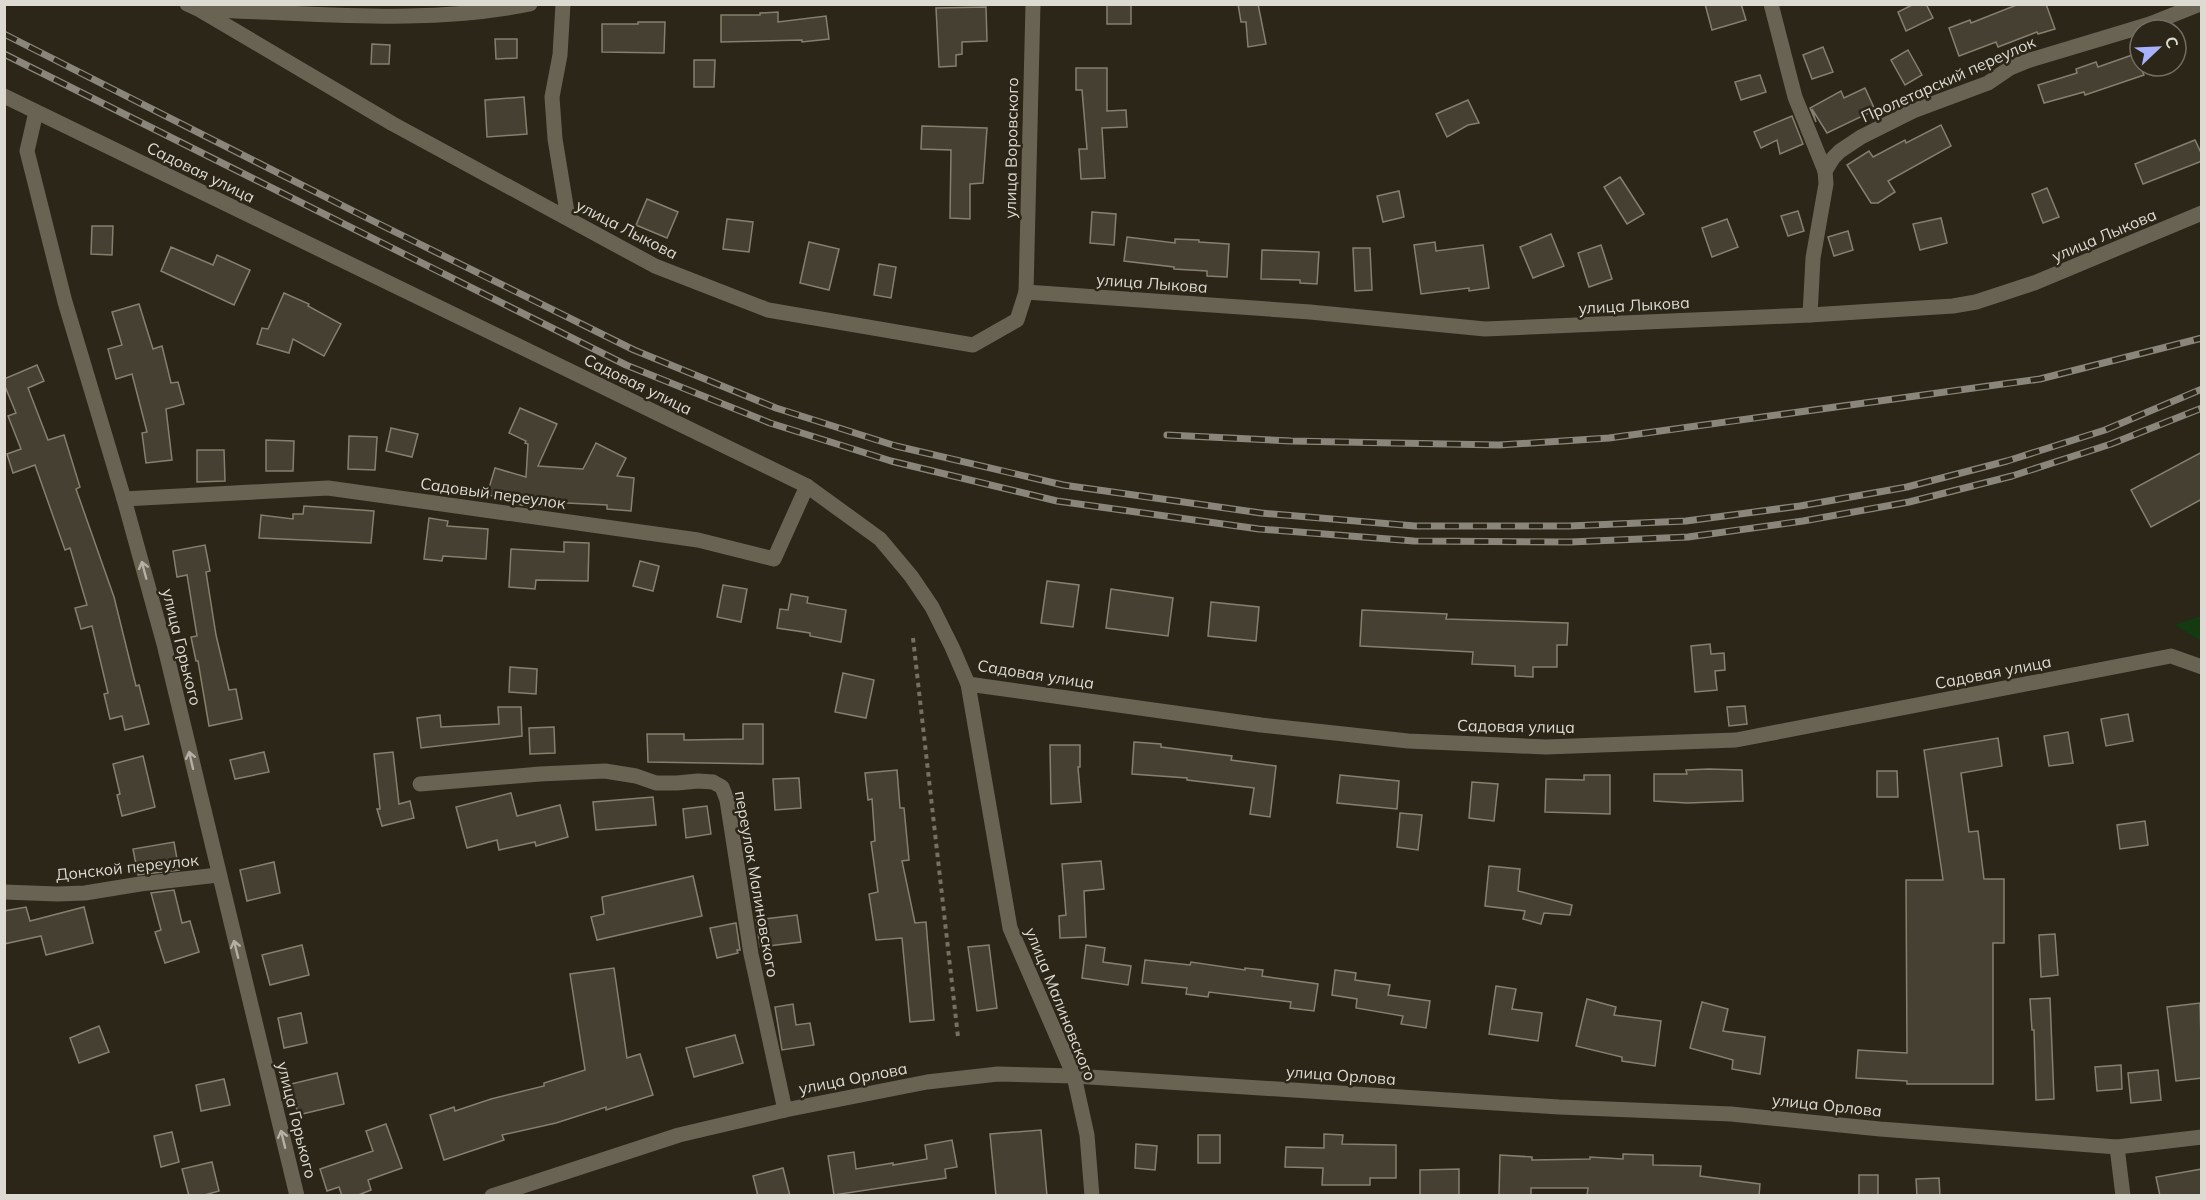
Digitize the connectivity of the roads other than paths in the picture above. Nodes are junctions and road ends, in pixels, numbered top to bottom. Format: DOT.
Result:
graph roads {
  1 [pos="530,4"];
  2 [pos="563,4"];
  3 [pos="1033,4"];
  4 [pos="1771,4"];
  5 [pos="2200,4"];
  6 [pos="193,7"];
  7 [pos="4,96"];
  8 [pos="36,112"];
  9 [pos="1825,171"];
  10 [pos="2202,213"];
  11 [pos="568,218"];
  12 [pos="1026,292"];
  13 [pos="1810,315"];
  14 [pos="807,486"];
  15 [pos="124,499"];
  16 [pos="2202,667"];
  17 [pos="968,684"];
  18 [pos="420,784"];
  19 [pos="218,876"];
  20 [pos="4,892"];
  21 [pos="1074,1076"];
  22 [pos="785,1110"];
  23 [pos="2202,1137"];
  24 [pos="2117,1147"];
  25 [pos="297,1196"];
  26 [pos="492,1196"];
  27 [pos="1092,1196"];
  28 [pos="2123,1196"];
  1 -- 6 [label="street"];
  2 -- 11 [label="street"];
  3 -- 12 [label="street, улица Воровского"];
  4 -- 9 [label="street"];
  5 -- 9 [label="street, Пролетарский переулок"];
  6 -- 11 [label="street, улица Лыкова"];
  7 -- 8 [label="street, Садовая улица"];
  8 -- 14 [label="street, Садовая улица"];
  8 -- 15 [label="street, улица Горького"];
  9 -- 13 [label="street"];
  10 -- 13 [label="street, улица Лыкова"];
  11 -- 12 [label="street, улица Лыкова"];
  12 -- 13 [label="street, улица Лыкова"];
  14 -- 15 [label="street, Садовый переулок"];
  14 -- 17 [label="street, Садовая улица"];
  19 -- 15 [label="street, улица Горького, one-way"];
  16 -- 17 [label="street, Садовая улица"];
  17 -- 21 [label="street, улица Малиновского"];
  18 -- 22 [label="street, переулок Малиновского"];
  19 -- 20 [label="street, Донской переулок"];
  25 -- 19 [label="street, улица Горького, one-way"];
  21 -- 22 [label="street, улица Орлова"];
  21 -- 24 [label="street, улица Орлова"];
  21 -- 27 [label="street, улица Малиновского"];
  22 -- 26 [label="street, улица Орлова"];
  23 -- 24 [label="street, улица Орлова"];
  24 -- 28 [label="street"];
}
